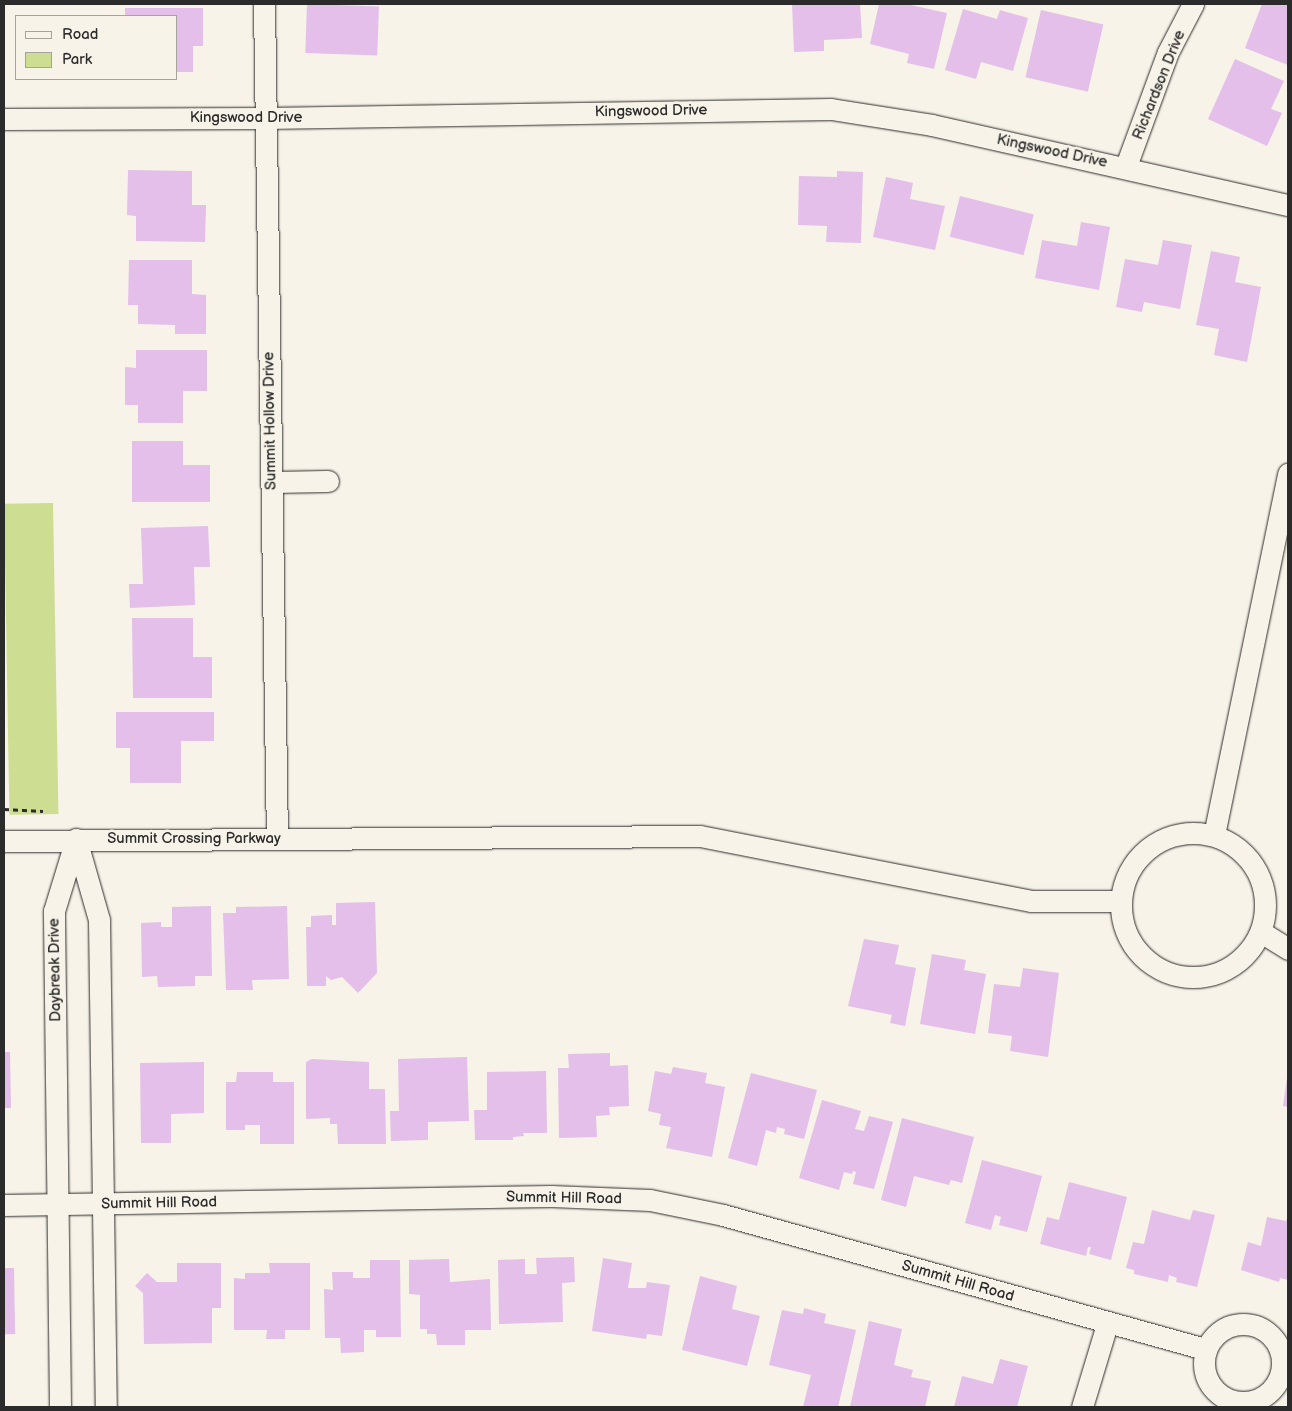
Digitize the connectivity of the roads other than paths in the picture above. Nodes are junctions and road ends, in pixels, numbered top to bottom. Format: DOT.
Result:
graph roads {
  1 [pos="264,4"];
  2 [pos="1193,4"];
  3 [pos="265,118"];
  4 [pos="4,119"];
  5 [pos="1126,166"];
  6 [pos="1288,205"];
  7 [pos="1288,472"];
  8 [pos="328,481"];
  9 [pos="271,482"];
  10 [pos="1214,835"];
  11 [pos="277,838"];
  12 [pos="76,839"];
  13 [pos="4,841"];
  14 [pos="1121,901"];
  15 [pos="1261,932"];
  16 [pos="1288,949"];
  17 [pos="58,1204"];
  18 [pos="104,1204"];
  19 [pos="4,1205"];
  20 [pos="1107,1324"];
  21 [pos="1205,1349"];
  22 [pos="60,1407"];
  23 [pos="106,1407"];
  24 [pos="1082,1407"];
  1 -- 3 [label="street, Summit Hollow Drive"];
  2 -- 5 [label="street, Richardson Drive"];
  3 -- 4 [label="street, Kingswood Drive"];
  3 -- 5 [label="street, Kingswood Drive"];
  3 -- 9 [label="street, Summit Hollow Drive"];
  5 -- 6 [label="street, Kingswood Drive"];
  7 -- 10 [label="street"];
  8 -- 9 [label="street"];
  9 -- 11 [label="street, Summit Hollow Drive"];
  10 -- 14 [label="street"];
  10 -- 15 [label="street"];
  11 -- 12 [label="street, Summit Crossing Parkway"];
  11 -- 14 [label="street, Summit Crossing Parkway"];
  12 -- 13 [label="street, Summit Crossing Parkway"];
  12 -- 17 [label="street, Daybreak Drive"];
  12 -- 18 [label="street"];
  14 -- 15 [label="street"];
  15 -- 16 [label="street"];
  17 -- 18 [label="street, Summit Hill Road"];
  17 -- 19 [label="street, Summit Hill Road"];
  17 -- 22 [label="street, Daybreak Drive"];
  18 -- 20 [label="street, Summit Hill Road"];
  18 -- 23 [label="street"];
  20 -- 21 [label="street, Summit Hill Road"];
  20 -- 24 [label="street"];
}
